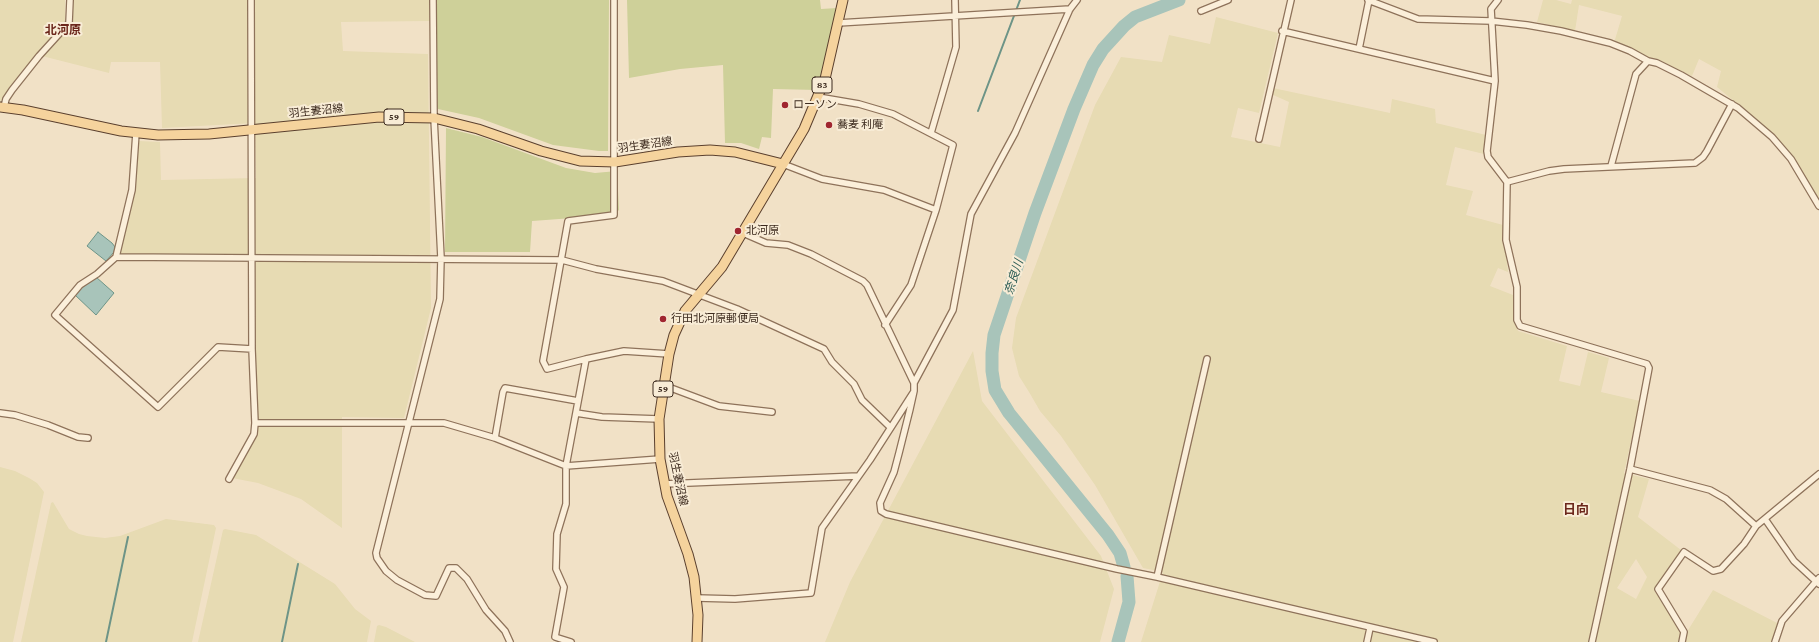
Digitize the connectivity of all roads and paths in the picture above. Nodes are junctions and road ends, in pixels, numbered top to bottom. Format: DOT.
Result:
graph roads {
  1 [pos="70,0"];
  2 [pos="252,0"];
  3 [pos="433,0"];
  4 [pos="614,0"];
  5 [pos="843,0"];
  6 [pos="955,0"];
  7 [pos="1077,0"];
  8 [pos="1228,0"];
  9 [pos="1291,0"];
  10 [pos="1368,0"];
  11 [pos="1498,0"];
  12 [pos="1070,9"];
  13 [pos="1201,11"];
  14 [pos="956,16"];
  15 [pos="1491,21"];
  16 [pos="838,23"];
  17 [pos="1282,31"];
  18 [pos="1359,49"];
  19 [pos="1648,61"];
  20 [pos="1495,81"];
  21 [pos="818,97"];
  22 [pos="1732,104"];
  23 [pos="2,107"];
  24 [pos="434,118"];
  25 [pos="252,130"];
  26 [pos="136,133"];
  27 [pos="931,133"];
  28 [pos="1259,139"];
  29 [pos="615,162"];
  30 [pos="783,164"];
  31 [pos="1611,166"];
  32 [pos="1507,182"];
  33 [pos="1819,206"];
  34 [pos="936,210"];
  35 [pos="743,233"];
  36 [pos="116,257"];
  37 [pos="252,257"];
  38 [pos="441,258"];
  39 [pos="562,260"];
  40 [pos="700,294"];
  41 [pos="885,325"];
  42 [pos="252,349"];
  43 [pos="669,354"];
  44 [pos="586,359"];
  45 [pos="1207,359"];
  46 [pos="914,383"];
  47 [pos="663,385"];
  48 [pos="914,391"];
  49 [pos="578,401"];
  50 [pos="0,412"];
  51 [pos="772,412"];
  52 [pos="576,413"];
  53 [pos="659,419"];
  54 [pos="409,422"];
  55 [pos="255,423"];
  56 [pos="890,428"];
  57 [pos="88,438"];
  58 [pos="495,438"];
  59 [pos="660,459"];
  60 [pos="566,466"];
  61 [pos="1630,469"];
  62 [pos="1819,474"];
  63 [pos="858,476"];
  64 [pos="229,479"];
  65 [pos="664,484"];
  66 [pos="1765,519"];
  67 [pos="1756,526"];
  68 [pos="1157,577"];
  69 [pos="1818,581"];
  70 [pos="696,598"];
  71 [pos="1370,628"];
  72 [pos="510,642"];
  73 [pos="571,642"];
  74 [pos="697,642"];
  75 [pos="1367,642"];
  76 [pos="1434,642"];
  77 [pos="1592,642"];
  78 [pos="1682,642"];
  79 [pos="1775,642"];
  1 -- 23 [label="street"];
  2 -- 25 [label="street"];
  3 -- 24 [label="street"];
  4 -- 29 [label="street"];
  5 -- 16 [label="main road, 83"];
  6 -- 14 [label="street"];
  7 -- 12 [label="street"];
  8 -- 13 [label="street"];
  9 -- 17 [label="street"];
  10 -- 15 [label="street"];
  10 -- 18 [label="street"];
  11 -- 15 [label="street"];
  12 -- 14 [label="street"];
  12 -- 46 [label="street"];
  14 -- 16 [label="street"];
  14 -- 27 [label="street"];
  15 -- 19 [label="street"];
  15 -- 20 [label="street"];
  16 -- 21 [label="main road, 83"];
  17 -- 18 [label="street"];
  17 -- 28 [label="street"];
  18 -- 20 [label="street"];
  19 -- 22 [label="street"];
  19 -- 31 [label="street"];
  20 -- 32 [label="street"];
  21 -- 27 [label="street"];
  21 -- 30 [label="main road, 83"];
  22 -- 31 [label="street"];
  22 -- 33 [label="street"];
  23 -- 26 [label="main road, 羽生妻沼線 / 59"];
  24 -- 25 [label="main road, 羽生妻沼線 / 59"];
  24 -- 29 [label="main road, 羽生妻沼線 / 59"];
  24 -- 38 [label="street"];
  25 -- 26 [label="main road, 羽生妻沼線 / 59"];
  25 -- 37 [label="street"];
  26 -- 36 [label="street"];
  27 -- 34 [label="street"];
  29 -- 30 [label="main road, 羽生妻沼線 / 59"];
  29 -- 39 [label="street"];
  30 -- 34 [label="street"];
  30 -- 35 [label="main road, 羽生妻沼線 / 59"];
  31 -- 32 [label="street"];
  32 -- 61 [label="street"];
  34 -- 41 [label="street"];
  35 -- 40 [label="main road, 羽生妻沼線 / 59"];
  35 -- 41 [label="street"];
  36 -- 37 [label="street"];
  36 -- 42 [label="street"];
  37 -- 38 [label="street"];
  37 -- 42 [label="street"];
  38 -- 39 [label="street"];
  38 -- 54 [label="street"];
  39 -- 40 [label="street"];
  39 -- 44 [label="street"];
  40 -- 43 [label="main road, 羽生妻沼線 / 59"];
  40 -- 56 [label="street"];
  41 -- 46 [label="street"];
  42 -- 55 [label="street"];
  43 -- 44 [label="street"];
  43 -- 47 [label="main road, 羽生妻沼線 / 59"];
  44 -- 49 [label="street"];
  45 -- 68 [label="street"];
  46 -- 48 [label="street"];
  47 -- 51 [label="street"];
  47 -- 53 [label="main road, 羽生妻沼線 / 59"];
  48 -- 56 [label="street"];
  48 -- 68 [label="street"];
  49 -- 52 [label="street"];
  49 -- 58 [label="street"];
  50 -- 57 [label="street"];
  52 -- 53 [label="street"];
  52 -- 60 [label="street"];
  53 -- 59 [label="main road, 羽生妻沼線 / 59"];
  54 -- 55 [label="street"];
  54 -- 58 [label="street"];
  54 -- 72 [label="street"];
  55 -- 64 [label="street"];
  56 -- 63 [label="street"];
  58 -- 60 [label="street"];
  59 -- 60 [label="street"];
  59 -- 65 [label="main road, 羽生妻沼線 / 59"];
  60 -- 73 [label="street"];
  61 -- 67 [label="street"];
  61 -- 77 [label="street"];
  62 -- 66 [label="street"];
  63 -- 65 [label="street"];
  63 -- 70 [label="street"];
  65 -- 70 [label="main road, 羽生妻沼線 / 59"];
  66 -- 67 [label="street"];
  66 -- 69 [label="street"];
  67 -- 78 [label="street"];
  68 -- 71 [label="street"];
  69 -- 79 [label="street"];
  70 -- 74 [label="main road, 羽生妻沼線 / 59"];
  71 -- 75 [label="street"];
  71 -- 76 [label="street"];
}
